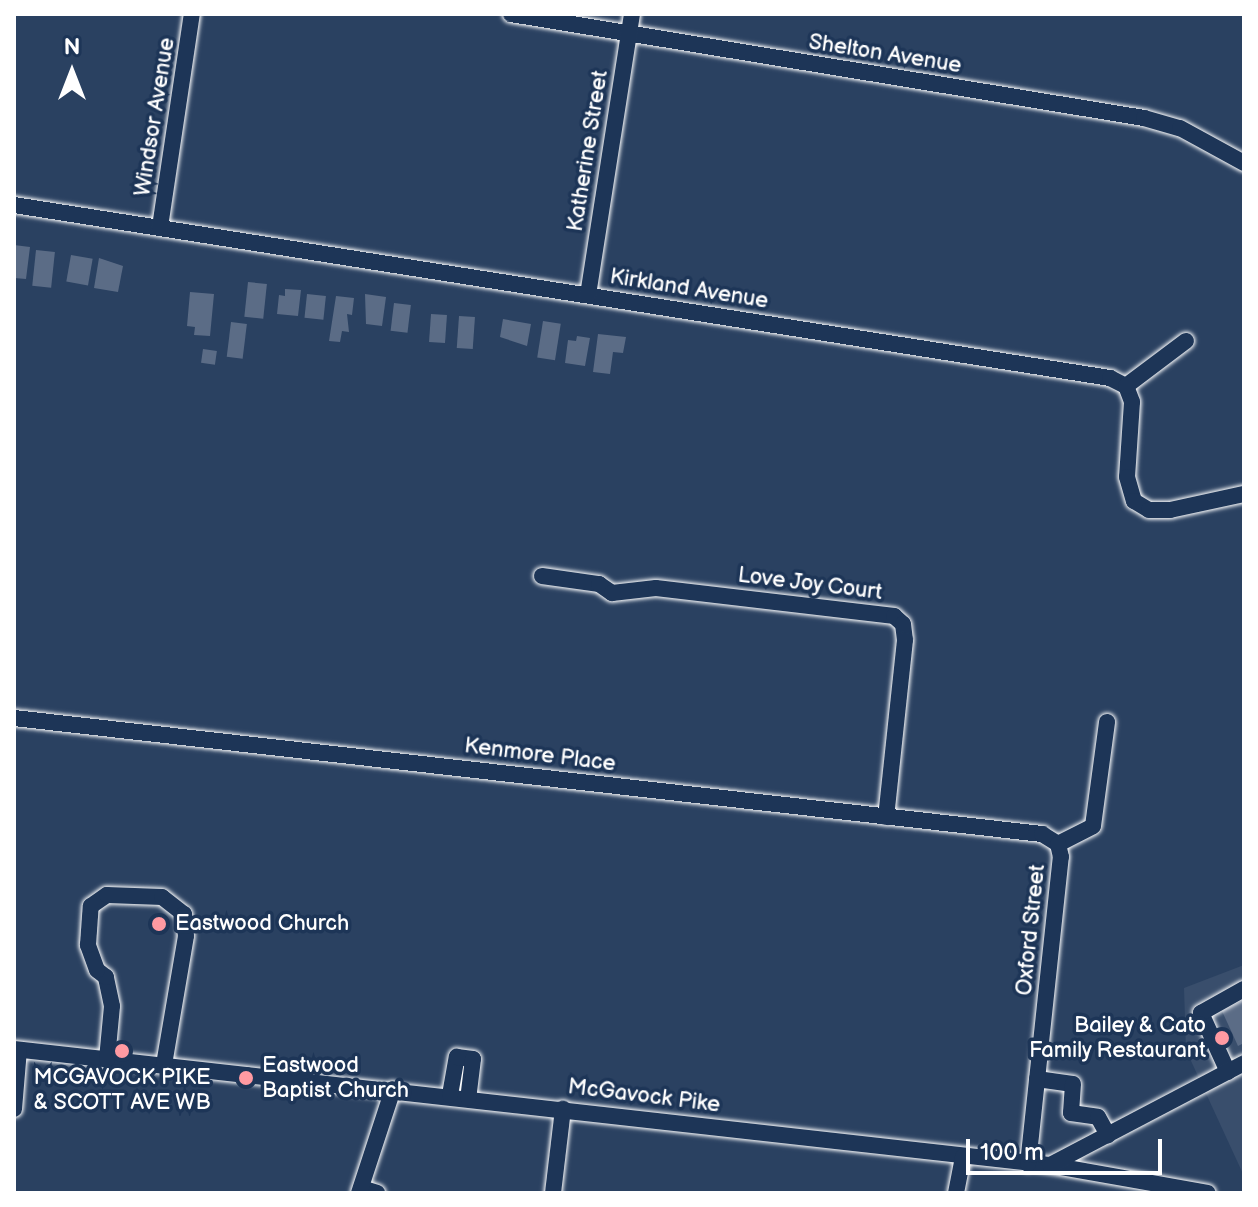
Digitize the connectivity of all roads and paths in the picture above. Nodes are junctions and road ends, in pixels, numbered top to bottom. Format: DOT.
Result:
graph roads {
  1 [pos="192,14"];
  2 [pos="511,14"];
  3 [pos="632,14"];
  4 [pos="629,35"];
  5 [pos="1244,163"];
  6 [pos="14,205"];
  7 [pos="160,227"];
  8 [pos="588,295"];
  9 [pos="1186,341"];
  10 [pos="1126,386"];
  11 [pos="1244,494"];
  12 [pos="542,576"];
  13 [pos="14,718"];
  14 [pos="1107,722"];
  15 [pos="886,817"];
  16 [pos="1058,844"];
  17 [pos="1244,989"];
  18 [pos="16,1050"];
  19 [pos="107,1059"];
  20 [pos="164,1065"];
  21 [pos="1239,1068"];
  22 [pos="1037,1079"];
  23 [pos="393,1089"];
  24 [pos="450,1095"];
  25 [pos="468,1098"];
  26 [pos="14,1109"];
  27 [pos="563,1109"];
  28 [pos="1108,1135"];
  29 [pos="963,1157"];
  30 [pos="1028,1164"];
  31 [pos="1050,1165"];
  32 [pos="365,1191"];
  33 [pos="553,1193"];
  34 [pos="956,1193"];
  35 [pos="1208,1193"];
  1 -- 7 [label="street, Windsor Avenue"];
  2 -- 4 [label="street, Shelton Avenue"];
  3 -- 4 [label="street, Katherine Street"];
  4 -- 5 [label="street, Shelton Avenue"];
  4 -- 8 [label="street, Katherine Street"];
  6 -- 7 [label="street, Kirkland Avenue"];
  7 -- 8 [label="street, Kirkland Avenue"];
  8 -- 10 [label="street, Kirkland Avenue"];
  9 -- 10 [label="street"];
  10 -- 11 [label="street"];
  12 -- 15 [label="street, Love Joy Court"];
  13 -- 15 [label="street, Kenmore Place"];
  14 -- 16 [label="street"];
  15 -- 16 [label="street, Kenmore Place"];
  16 -- 22 [label="street, Oxford Street"];
  17 -- 21 [label="street"];
  18 -- 19 [label="street, McGavock Pike"];
  18 -- 26 [label="street"];
  19 -- 20 [label="street, McGavock Pike"];
  19 -- 20 [label="street"];
  20 -- 23 [label="street, McGavock Pike"];
  21 -- 28 [label="street, McGavock Pike"];
  22 -- 28 [label="street"];
  22 -- 30 [label="street, Oxford Street"];
  23 -- 24 [label="street, McGavock Pike"];
  23 -- 32 [label="street"];
  24 -- 25 [label="street, McGavock Pike"];
  24 -- 25 [label="street"];
  25 -- 27 [label="street, McGavock Pike"];
  27 -- 29 [label="street, McGavock Pike"];
  27 -- 33 [label="street"];
  28 -- 31 [label="street, McGavock Pike"];
  29 -- 30 [label="street, McGavock Pike"];
  29 -- 34 [label="street"];
  30 -- 31 [label="street, McGavock Pike"];
  31 -- 35 [label="street"];
}
